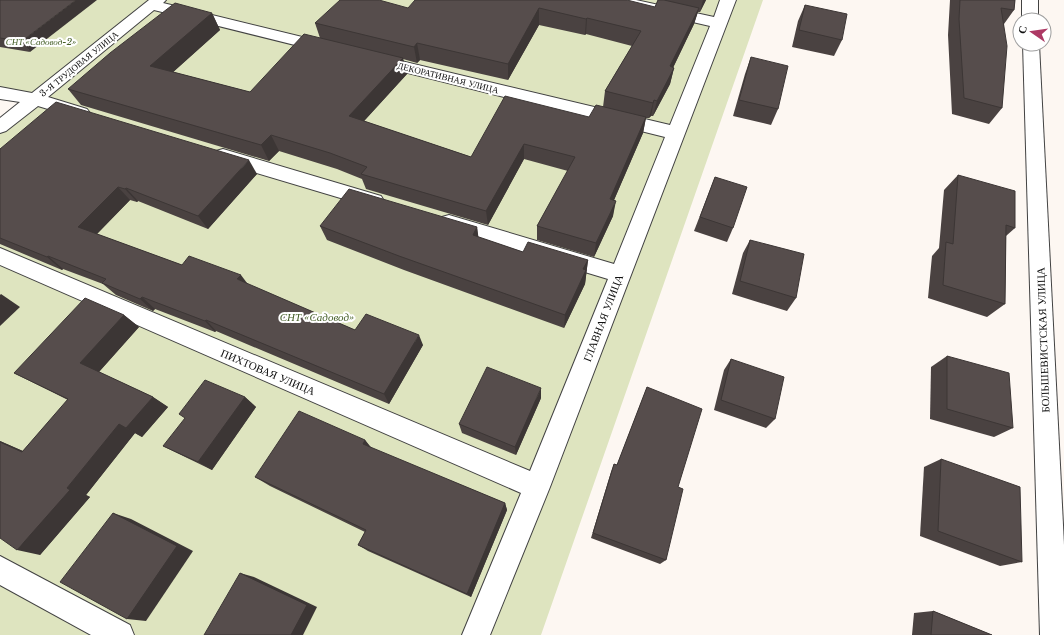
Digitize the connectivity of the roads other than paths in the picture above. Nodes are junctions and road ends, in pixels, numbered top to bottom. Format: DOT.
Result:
graph roads {
  1 [pos="615,0"];
  2 [pos="728,0"];
  3 [pos="1030,0"];
  4 [pos="154,3"];
  5 [pos="1030,12"];
  6 [pos="720,23"];
  7 [pos="1031,52"];
  8 [pos="0,92"];
  9 [pos="35,100"];
  10 [pos="101,119"];
  11 [pos="0,127"];
  12 [pos="675,133"];
  13 [pos="208,151"];
  14 [pos="391,206"];
  15 [pos="429,217"];
  16 [pos="0,256"];
  17 [pos="620,274"];
  18 [pos="537,488"];
  19 [pos="0,570"];
  20 [pos="120,635"];
  21 [pos="476,635"];
  22 [pos="1054,635"];
  1 -- 6 [label="street"];
  2 -- 6 [label="street, ГЛАВНАЯ УЛИЦА"];
  3 -- 5 [label="street"];
  4 -- 9 [label="street, 3-Я ТРУДОВАЯ УЛИЦА"];
  4 -- 12 [label="street, ДЕКОРАТИВНАЯ УЛИЦА"];
  6 -- 12 [label="street, ГЛАВНАЯ УЛИЦА"];
  7 -- 22 [label="street, БОЛЬШЕВИСТСКАЯ УЛИЦА"];
  8 -- 9 [label="street"];
  9 -- 10 [label="street"];
  9 -- 11 [label="street, 3-Я ТРУДОВАЯ УЛИЦА"];
  12 -- 17 [label="street, ГЛАВНАЯ УЛИЦА"];
  13 -- 14 [label="street"];
  15 -- 17 [label="street"];
  16 -- 18 [label="street, ПИХТОВАЯ УЛИЦА"];
  17 -- 18 [label="street, ГЛАВНАЯ УЛИЦА"];
  18 -- 21 [label="street, ГЛАВНАЯ УЛИЦА"];
  19 -- 20 [label="street"];
}
